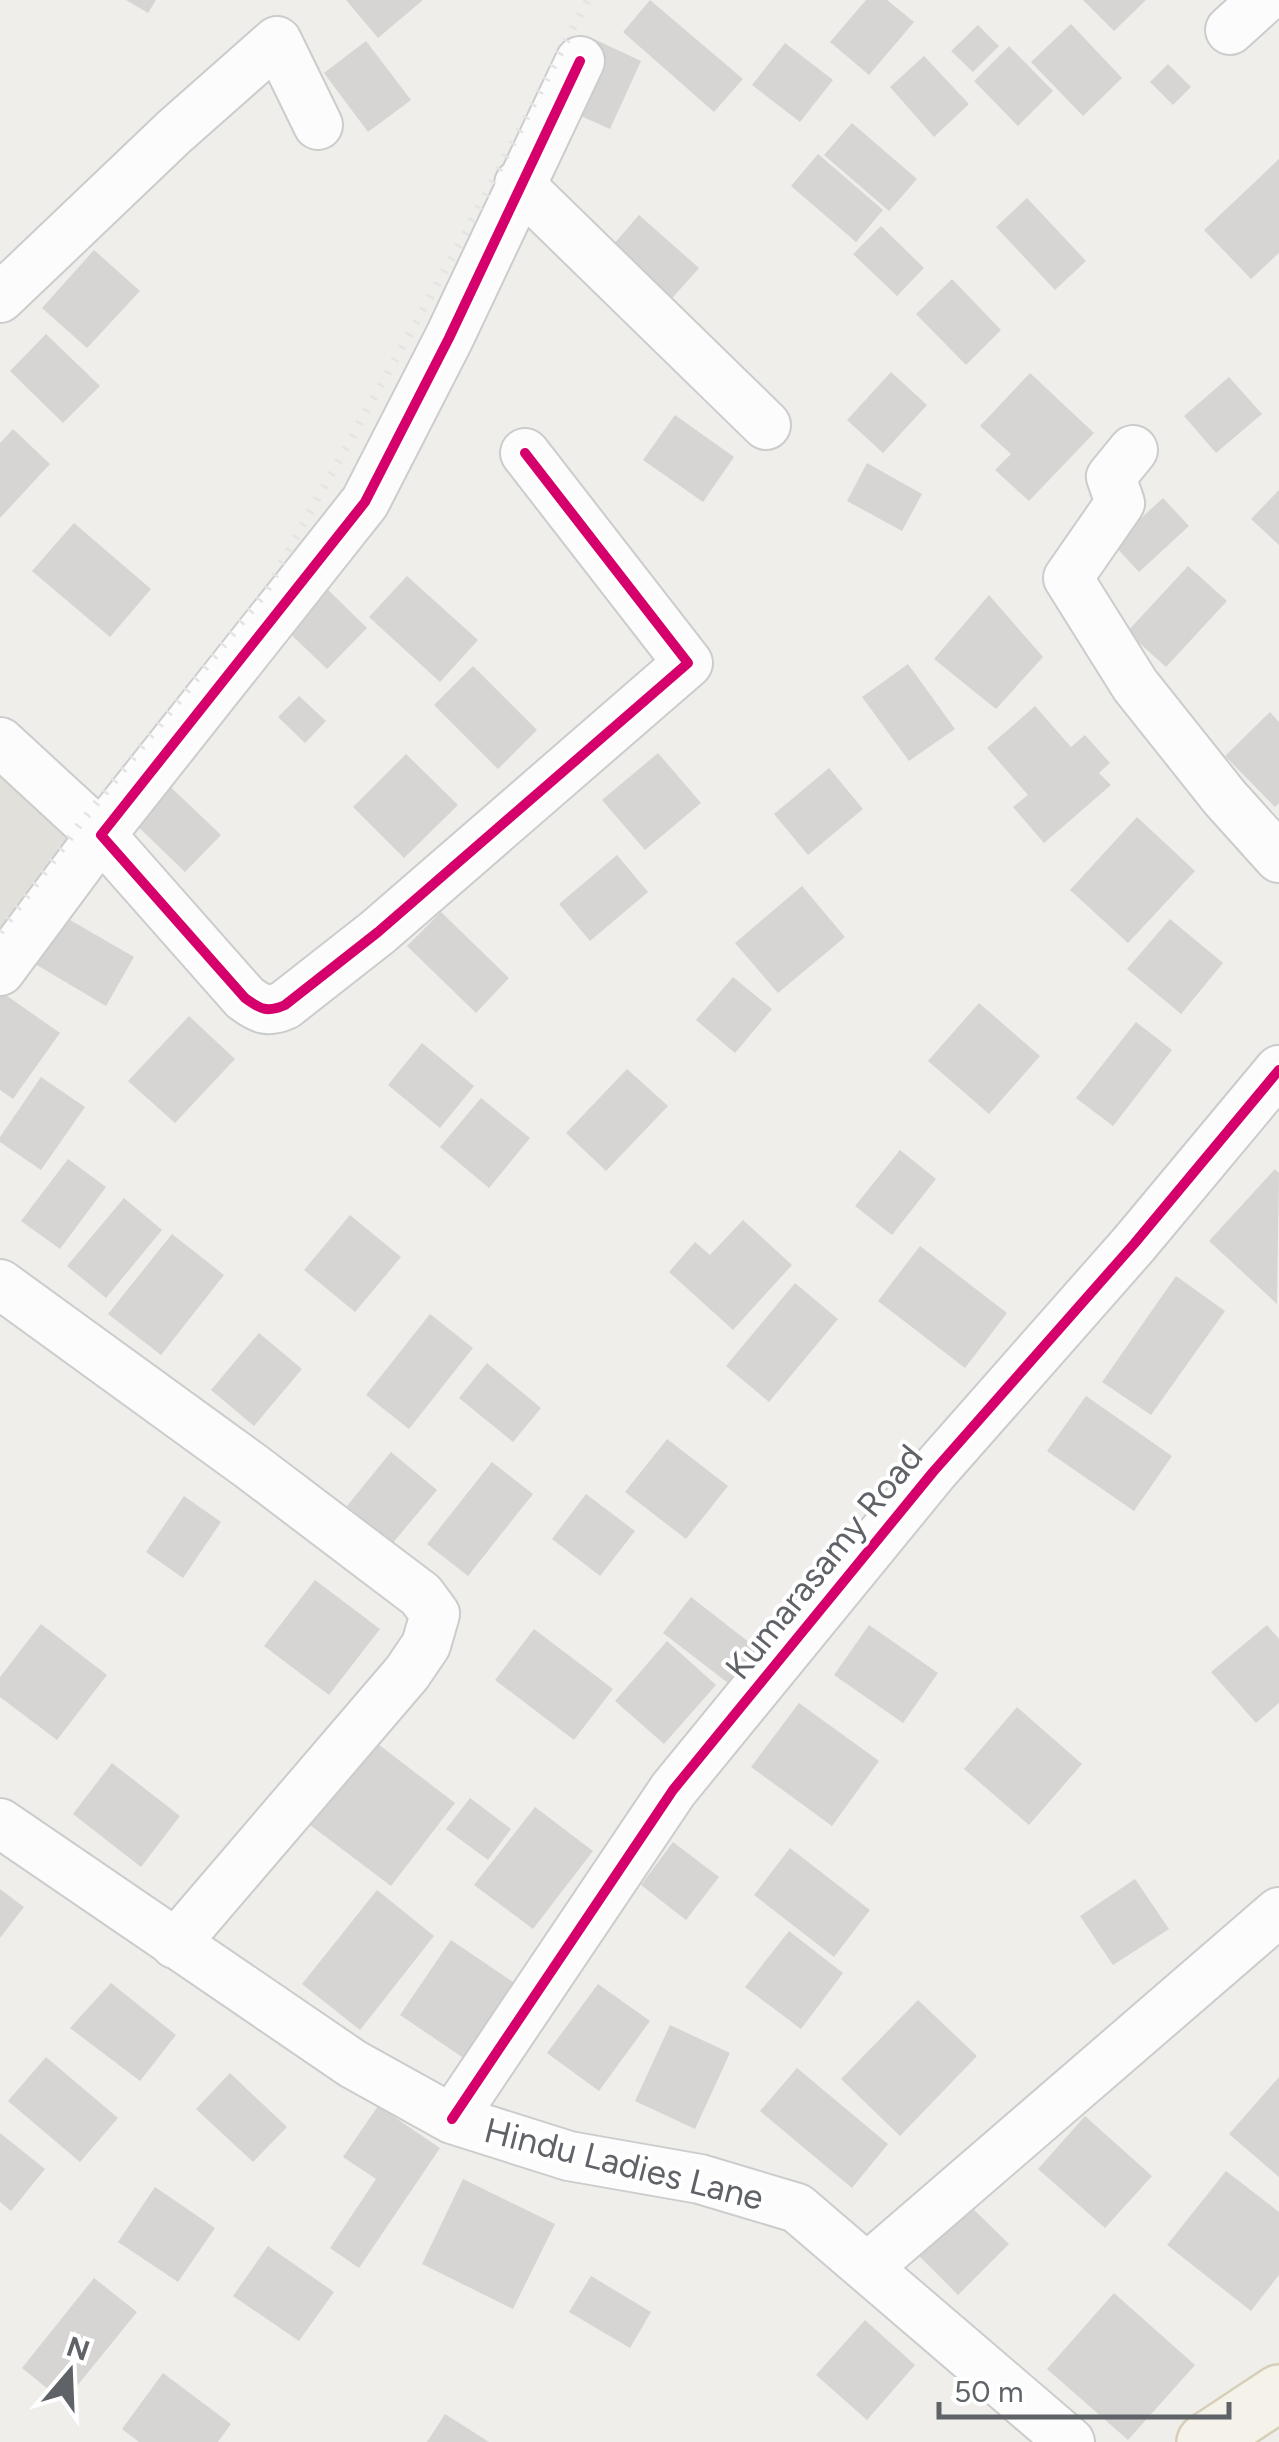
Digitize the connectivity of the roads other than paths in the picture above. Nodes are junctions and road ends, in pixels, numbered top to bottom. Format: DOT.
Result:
graph roads {
  1 [pos="580,61"];
  2 [pos="318,125"];
  3 [pos="519,184"];
  4 [pos="0,298"];
  5 [pos="766,425"];
  6 [pos="1134,450"];
  7 [pos="526,452"];
  8 [pos="0,742"];
  9 [pos="101,835"];
  10 [pos="1279,858"];
  11 [pos="0,971"];
  12 [pos="1279,1070"];
  13 [pos="0,1284"];
  14 [pos="0,1823"];
  15 [pos="1279,1912"];
  16 [pos="175,1944"];
  17 [pos="452,2119"];
  18 [pos="868,2267"];
  19 [pos="1279,2394"];
  20 [pos="1070,2442"];
  21 [pos="1205,2442"];
  1 -- 3 [label="street"];
  2 -- 4 [label="street"];
  3 -- 5 [label="street"];
  3 -- 9 [label="street"];
  6 -- 10 [label="street"];
  7 -- 9 [label="street"];
  8 -- 9 [label="street"];
  9 -- 11 [label="street"];
  12 -- 17 [label="street, Kumarasamy Road"];
  13 -- 16 [label="street"];
  14 -- 16 [label="street, Hindu Ladies Lane"];
  15 -- 18 [label="street"];
  16 -- 17 [label="street, Hindu Ladies Lane"];
  17 -- 18 [label="street, Hindu Ladies Lane"];
  18 -- 20 [label="street, Hindu Ladies Lane"];
  19 -- 21 [label="main road"];
}
